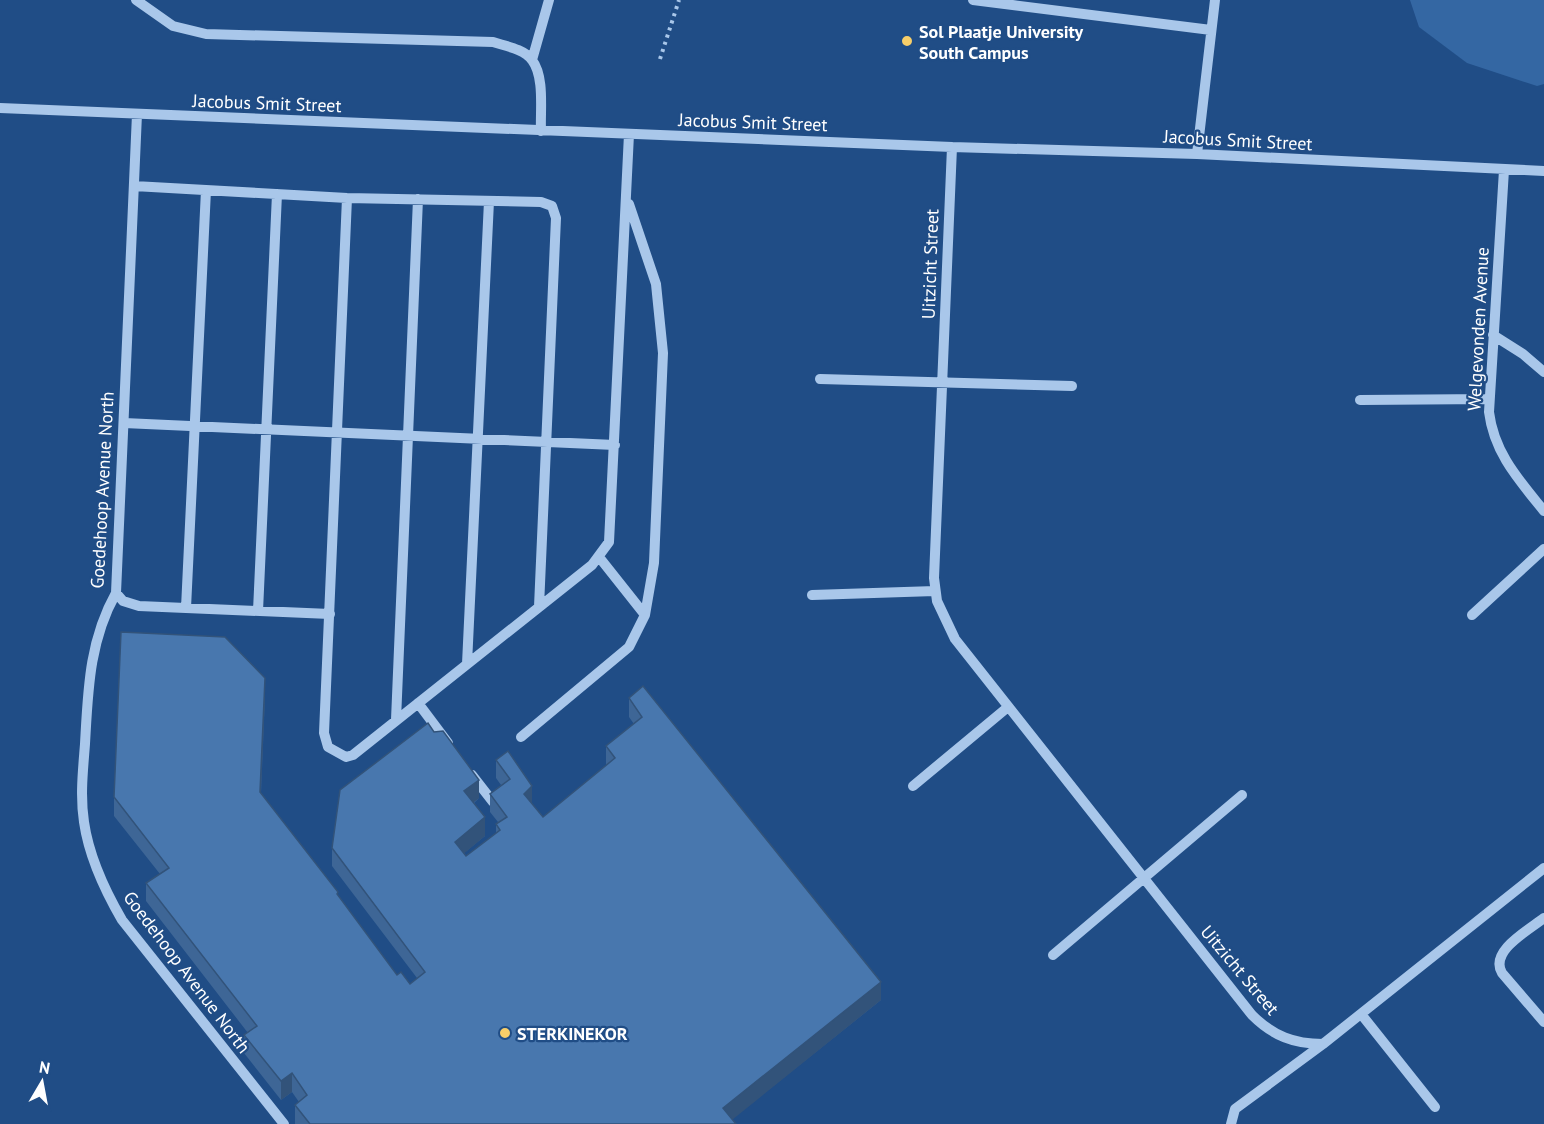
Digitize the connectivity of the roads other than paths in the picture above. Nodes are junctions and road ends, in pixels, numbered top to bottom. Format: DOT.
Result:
graph roads {
  1 [pos="136,0"];
  2 [pos="549,0"];
  3 [pos="973,0"];
  4 [pos="1215,0"];
  5 [pos="1211,30"];
  6 [pos="532,60"];
  7 [pos="0,108"];
  8 [pos="137,114"];
  9 [pos="541,131"];
  10 [pos="629,134"];
  11 [pos="952,147"];
  12 [pos="1197,154"];
  13 [pos="1504,170"];
  14 [pos="1544,171"];
  15 [pos="134,186"];
  16 [pos="206,190"];
  17 [pos="277,194"];
  18 [pos="347,198"];
  19 [pos="626,198"];
  20 [pos="418,199"];
  21 [pos="489,201"];
  22 [pos="1493,335"];
  23 [pos="1544,372"];
  24 [pos="820,379"];
  25 [pos="942,383"];
  26 [pos="1072,386"];
  27 [pos="1489,399"];
  28 [pos="1360,400"];
  29 [pos="124,423"];
  30 [pos="194,426"];
  31 [pos="265,430"];
  32 [pos="337,433"];
  33 [pos="407,436"];
  34 [pos="476,439"];
  35 [pos="546,442"];
  36 [pos="615,445"];
  37 [pos="1544,511"];
  38 [pos="1544,549"];
  39 [pos="599,557"];
  40 [pos="935,591"];
  41 [pos="116,593"];
  42 [pos="812,595"];
  43 [pos="539,607"];
  44 [pos="186,608"];
  45 [pos="258,611"];
  46 [pos="330,614"];
  47 [pos="645,615"];
  48 [pos="1472,615"];
  49 [pos="467,664"];
  50 [pos="418,703"];
  51 [pos="1008,707"];
  52 [pos="396,720"];
  53 [pos="520,737"];
  54 [pos="452,748"];
  55 [pos="466,766"];
  56 [pos="913,786"];
  57 [pos="1242,795"];
  58 [pos="493,802"];
  59 [pos="1544,868"];
  60 [pos="1143,877"];
  61 [pos="1544,918"];
  62 [pos="1053,955"];
  63 [pos="1361,1014"];
  64 [pos="1544,1023"];
  65 [pos="1323,1044"];
  66 [pos="1436,1107"];
  67 [pos="284,1124"];
  68 [pos="1231,1124"];
  1 -- 6 [label="street"];
  2 -- 6 [label="street"];
  3 -- 5 [label="street"];
  4 -- 5 [label="street"];
  5 -- 12 [label="street"];
  6 -- 9 [label="street"];
  7 -- 8 [label="street, Jacobus Smit Street"];
  8 -- 9 [label="street, Jacobus Smit Street"];
  8 -- 15 [label="street, Goedehoop Avenue North"];
  9 -- 10 [label="street, Jacobus Smit Street"];
  10 -- 11 [label="street, Jacobus Smit Street"];
  10 -- 19 [label="street"];
  11 -- 12 [label="street, Jacobus Smit Street"];
  11 -- 25 [label="street, Uitzicht Street"];
  12 -- 13 [label="street, Jacobus Smit Street"];
  13 -- 14 [label="street, Jacobus Smit Street"];
  13 -- 22 [label="street, Welgevonden Avenue"];
  15 -- 16 [label="street"];
  15 -- 29 [label="street, Goedehoop Avenue North"];
  16 -- 17 [label="street"];
  16 -- 30 [label="street"];
  17 -- 18 [label="street"];
  17 -- 31 [label="street"];
  18 -- 20 [label="street"];
  18 -- 32 [label="street"];
  19 -- 36 [label="street"];
  19 -- 47 [label="street"];
  20 -- 21 [label="street"];
  20 -- 33 [label="street"];
  21 -- 34 [label="street"];
  21 -- 35 [label="street"];
  22 -- 23 [label="street"];
  22 -- 27 [label="street, Welgevonden Avenue"];
  24 -- 25 [label="street"];
  25 -- 26 [label="street"];
  25 -- 40 [label="street, Uitzicht Street"];
  27 -- 28 [label="street"];
  27 -- 37 [label="street, Welgevonden Avenue"];
  29 -- 30 [label="street"];
  29 -- 41 [label="street, Goedehoop Avenue North"];
  30 -- 31 [label="street"];
  30 -- 44 [label="street"];
  31 -- 32 [label="street"];
  31 -- 45 [label="street"];
  32 -- 33 [label="street"];
  32 -- 46 [label="street"];
  33 -- 34 [label="street"];
  33 -- 52 [label="street"];
  34 -- 35 [label="street"];
  34 -- 49 [label="street"];
  35 -- 36 [label="street"];
  35 -- 43 [label="street"];
  36 -- 39 [label="street"];
  38 -- 48 [label="street"];
  39 -- 43 [label="street"];
  39 -- 47 [label="street"];
  40 -- 42 [label="street"];
  40 -- 51 [label="street, Uitzicht Street"];
  41 -- 44 [label="street"];
  41 -- 67 [label="street, Goedehoop Avenue North"];
  43 -- 49 [label="street"];
  44 -- 45 [label="street"];
  45 -- 46 [label="street"];
  46 -- 52 [label="street"];
  47 -- 53 [label="street"];
  49 -- 50 [label="street"];
  50 -- 52 [label="street"];
  50 -- 54 [label="street"];
  51 -- 56 [label="street"];
  51 -- 60 [label="street, Uitzicht Street"];
  55 -- 58 [label="street"];
  57 -- 60 [label="street"];
  59 -- 63 [label="street"];
  60 -- 62 [label="street"];
  60 -- 65 [label="street, Uitzicht Street"];
  61 -- 64 [label="street"];
  63 -- 65 [label="street"];
  63 -- 66 [label="street"];
  65 -- 68 [label="street"];
}
